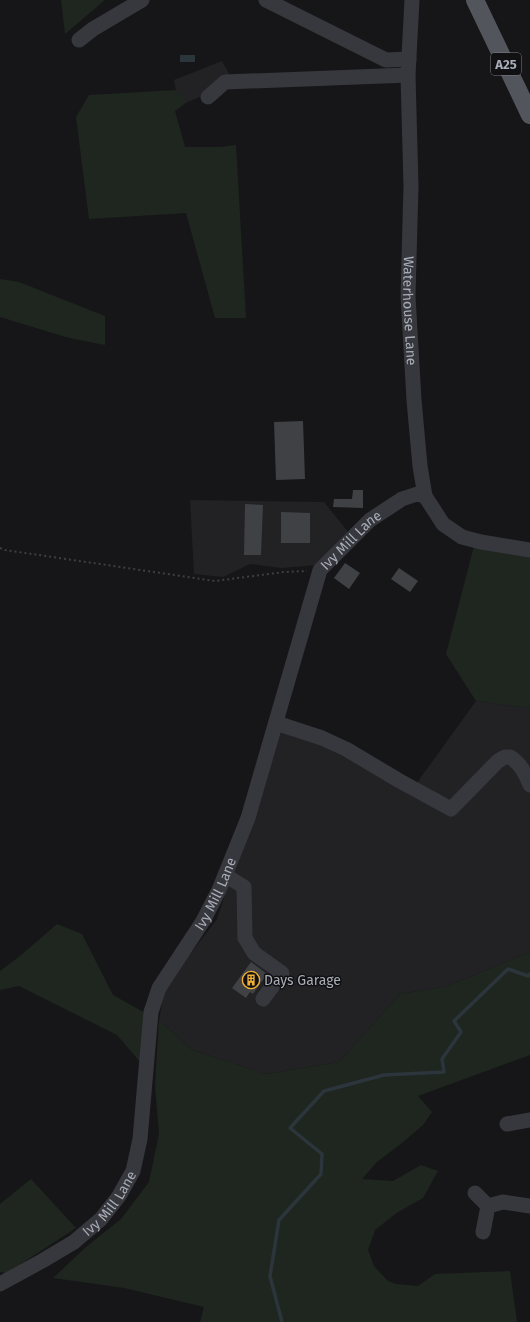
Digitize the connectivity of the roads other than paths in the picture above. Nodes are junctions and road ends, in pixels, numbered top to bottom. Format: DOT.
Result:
graph roads {
  1 [pos="142,0"];
  2 [pos="266,0"];
  3 [pos="412,0"];
  4 [pos="475,0"];
  5 [pos="79,40"];
  6 [pos="409,59"];
  7 [pos="408,75"];
  8 [pos="208,96"];
  9 [pos="530,115"];
  10 [pos="425,496"];
  11 [pos="530,550"];
  12 [pos="276,724"];
  13 [pos="530,785"];
  14 [pos="226,874"];
  15 [pos="263,999"];
  16 [pos="530,1120"];
  17 [pos="507,1124"];
  18 [pos="475,1193"];
  19 [pos="488,1206"];
  20 [pos="530,1206"];
  21 [pos="483,1232"];
  22 [pos="0,1284"];
  1 -- 5 [label="street"];
  2 -- 6 [label="street"];
  3 -- 6 [label="street, Waterhouse Lane"];
  4 -- 9 [label="main road, A25"];
  6 -- 7 [label="street, Waterhouse Lane"];
  7 -- 8 [label="street"];
  7 -- 10 [label="street, Waterhouse Lane"];
  10 -- 11 [label="street, Waterhouse Lane"];
  10 -- 12 [label="street, Ivy Mill Lane"];
  12 -- 13 [label="street"];
  12 -- 14 [label="street, Ivy Mill Lane"];
  14 -- 15 [label="street"];
  14 -- 22 [label="street, Ivy Mill Lane"];
  16 -- 17 [label="street"];
  18 -- 19 [label="street"];
  19 -- 20 [label="street"];
  19 -- 21 [label="street"];
}
